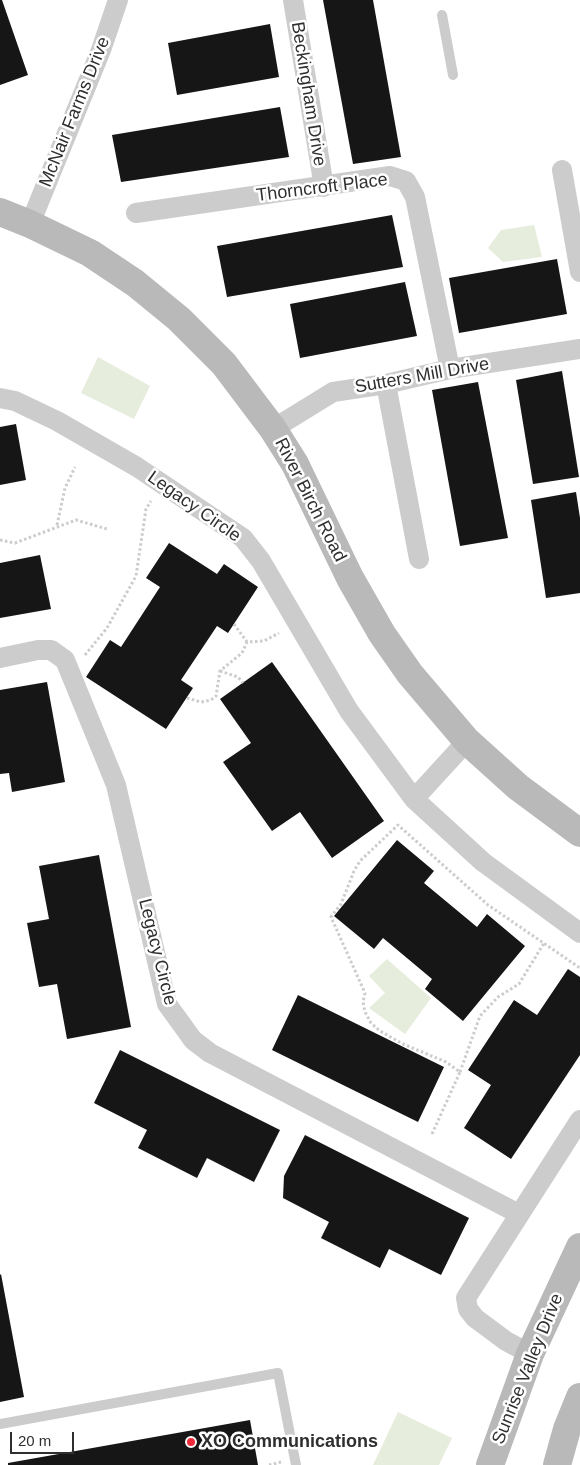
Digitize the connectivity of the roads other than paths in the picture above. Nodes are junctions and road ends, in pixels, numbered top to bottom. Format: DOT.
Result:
graph roads {
  1 [pos="118,0"];
  2 [pos="293,0"];
  3 [pos="442,15"];
  4 [pos="453,75"];
  5 [pos="562,170"];
  6 [pos="324,187"];
  7 [pos="0,212"];
  8 [pos="136,213"];
  9 [pos="30,224"];
  10 [pos="580,272"];
  11 [pos="580,349"];
  12 [pos="450,369"];
  13 [pos="386,384"];
  14 [pos="0,398"];
  15 [pos="273,429"];
  16 [pos="419,559"];
  17 [pos="0,658"];
  18 [pos="467,741"];
  19 [pos="414,799"];
  20 [pos="580,833"];
  21 [pos="580,933"];
  22 [pos="580,1120"];
  23 [pos="519,1214"];
  24 [pos="580,1247"];
  25 [pos="530,1354"];
  26 [pos="580,1397"];
  27 [pos="0,1424"];
  28 [pos="296,1465"];
  29 [pos="490,1465"];
  30 [pos="557,1465"];
  1 -- 9 [label="street, McNair Farms Drive"];
  2 -- 6 [label="street, Beckingham Drive"];
  3 -- 4 [label="lane"];
  5 -- 10 [label="street"];
  6 -- 8 [label="street, Thorncroft Place"];
  6 -- 12 [label="street, Thorncroft Place"];
  7 -- 9 [label="street, River Birch Road"];
  9 -- 15 [label="street, River Birch Road"];
  11 -- 12 [label="street, Sutters Mill Drive"];
  12 -- 13 [label="street, Sutters Mill Drive"];
  13 -- 15 [label="street, Sutters Mill Drive"];
  13 -- 16 [label="street"];
  14 -- 19 [label="street, Legacy Circle"];
  15 -- 18 [label="street, River Birch Road"];
  17 -- 23 [label="street, Legacy Circle"];
  18 -- 19 [label="street"];
  18 -- 20 [label="street, River Birch Road"];
  19 -- 21 [label="street, Legacy Circle"];
  22 -- 23 [label="street"];
  23 -- 25 [label="street"];
  24 -- 25 [label="street, Sunrise Valley Drive"];
  25 -- 29 [label="street, Sunrise Valley Drive"];
  26 -- 30 [label="street"];
  27 -- 28 [label="lane"];
}
